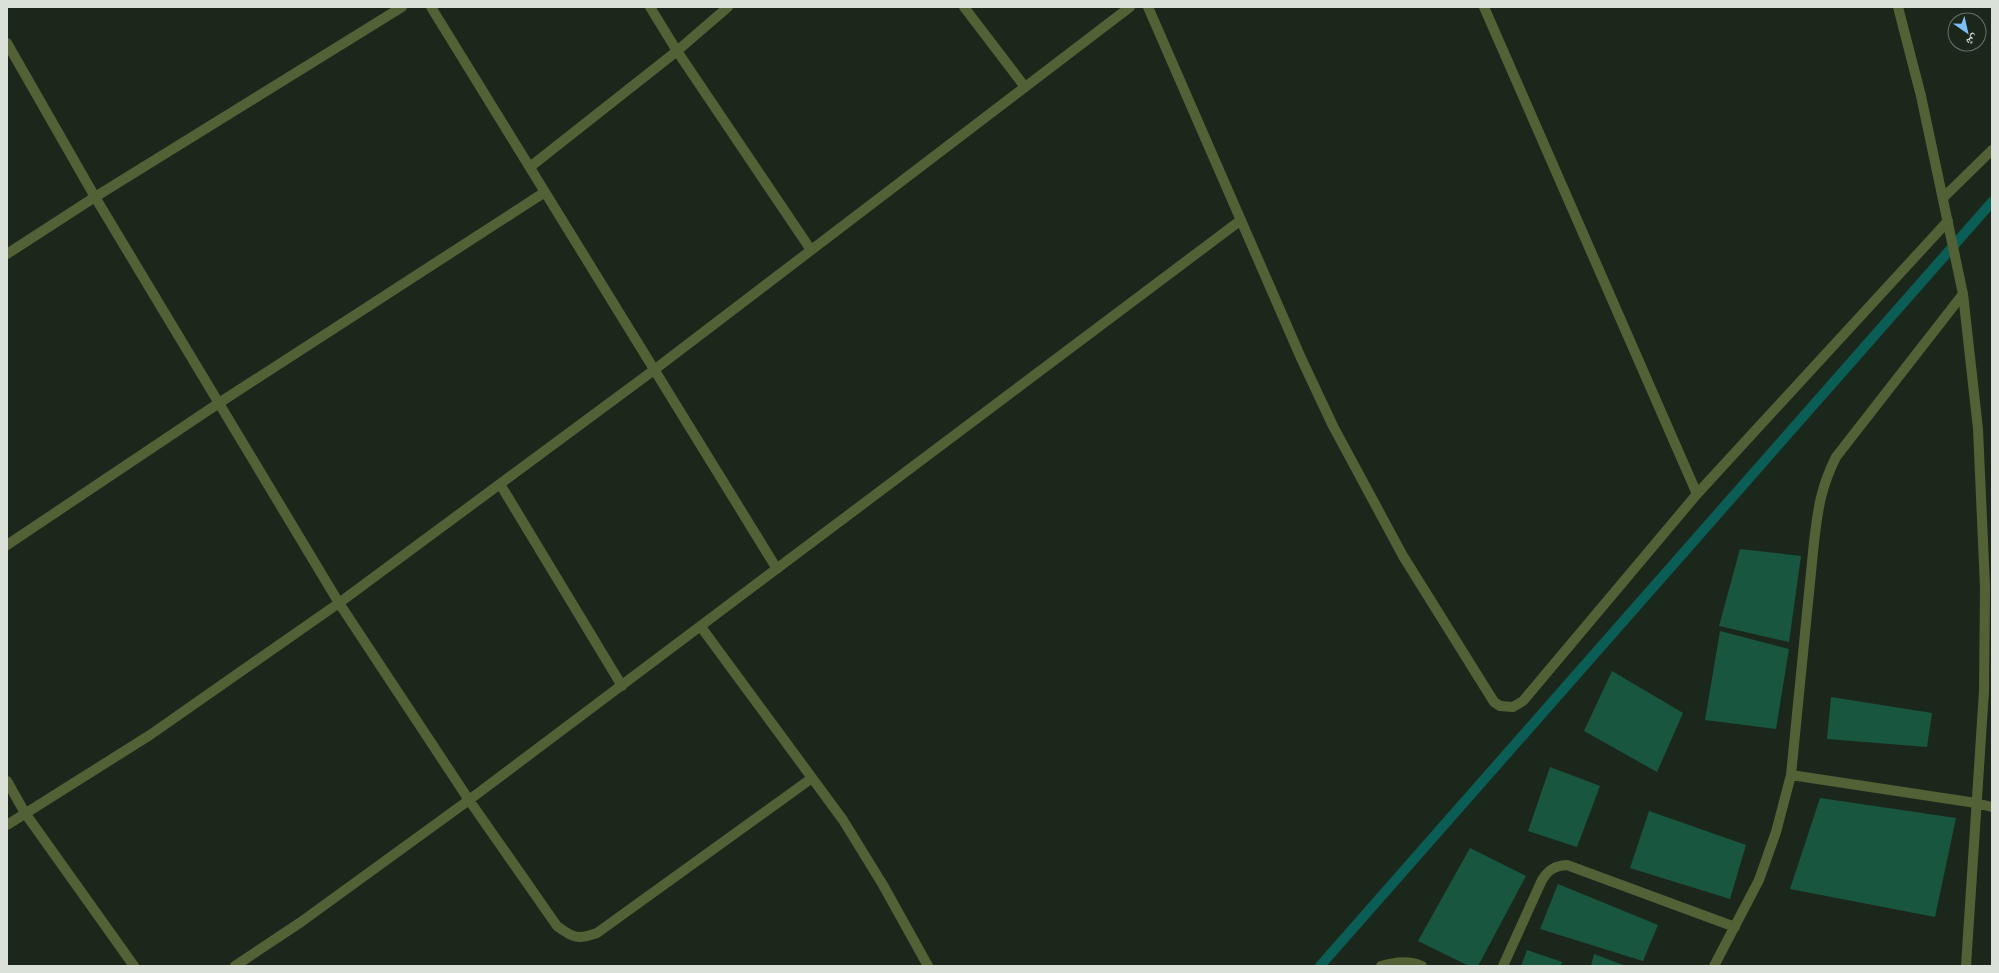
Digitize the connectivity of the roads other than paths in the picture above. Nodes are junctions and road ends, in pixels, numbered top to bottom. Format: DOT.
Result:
graph roads {
  1 [pos="402,7"];
  2 [pos="431,7"];
  3 [pos="650,7"];
  4 [pos="728,7"];
  5 [pos="964,7"];
  6 [pos="1130,7"];
  7 [pos="1148,7"];
  8 [pos="1484,7"];
  9 [pos="1898,7"];
  10 [pos="7,42"];
  11 [pos="677,50"];
  12 [pos="1025,87"];
  13 [pos="1992,150"];
  14 [pos="530,167"];
  15 [pos="545,192"];
  16 [pos="95,196"];
  17 [pos="1944,196"];
  18 [pos="1241,220"];
  19 [pos="1948,221"];
  20 [pos="811,250"];
  21 [pos="7,254"];
  22 [pos="1963,294"];
  23 [pos="654,370"];
  24 [pos="219,403"];
  25 [pos="500,484"];
  26 [pos="1697,494"];
  27 [pos="7,545"];
  28 [pos="777,569"];
  29 [pos="339,603"];
  30 [pos="701,627"];
  31 [pos="622,686"];
  32 [pos="1791,775"];
  33 [pos="812,778"];
  34 [pos="7,781"];
  35 [pos="469,800"];
  36 [pos="1976,803"];
  37 [pos="1992,807"];
  38 [pos="25,813"];
  39 [pos="7,825"];
  40 [pos="1735,927"];
  41 [pos="134,966"];
  42 [pos="235,966"];
  43 [pos="928,966"];
  44 [pos="1381,966"];
  45 [pos="1422,966"];
  46 [pos="1503,966"];
  47 [pos="1714,966"];
  48 [pos="1966,966"];
  1 -- 16 [label="street"];
  2 -- 14 [label="street"];
  3 -- 11 [label="street"];
  4 -- 11 [label="street"];
  5 -- 12 [label="street"];
  6 -- 12 [label="street"];
  7 -- 18 [label="street"];
  8 -- 26 [label="street"];
  9 -- 17 [label="street"];
  10 -- 16 [label="street"];
  11 -- 14 [label="street"];
  11 -- 20 [label="street"];
  12 -- 20 [label="street"];
  13 -- 17 [label="street"];
  14 -- 15 [label="street"];
  15 -- 23 [label="street"];
  15 -- 24 [label="street"];
  16 -- 21 [label="street"];
  16 -- 24 [label="street"];
  17 -- 19 [label="street"];
  18 -- 26 [label="street"];
  18 -- 28 [label="street"];
  19 -- 22 [label="street"];
  19 -- 26 [label="street"];
  20 -- 23 [label="street"];
  22 -- 32 [label="street"];
  22 -- 36 [label="street"];
  23 -- 25 [label="street"];
  23 -- 28 [label="street"];
  24 -- 27 [label="street"];
  24 -- 29 [label="street"];
  25 -- 29 [label="street"];
  25 -- 31 [label="street"];
  28 -- 30 [label="street"];
  29 -- 35 [label="street"];
  29 -- 38 [label="street"];
  30 -- 31 [label="street"];
  30 -- 33 [label="street"];
  31 -- 35 [label="street"];
  32 -- 36 [label="street"];
  32 -- 40 [label="street"];
  33 -- 35 [label="street"];
  33 -- 43 [label="street"];
  34 -- 38 [label="street"];
  35 -- 42 [label="street"];
  36 -- 37 [label="street"];
  36 -- 48 [label="street"];
  38 -- 39 [label="street"];
  38 -- 41 [label="street"];
  40 -- 46 [label="street"];
  40 -- 47 [label="street"];
  44 -- 45 [label="street"];
}
